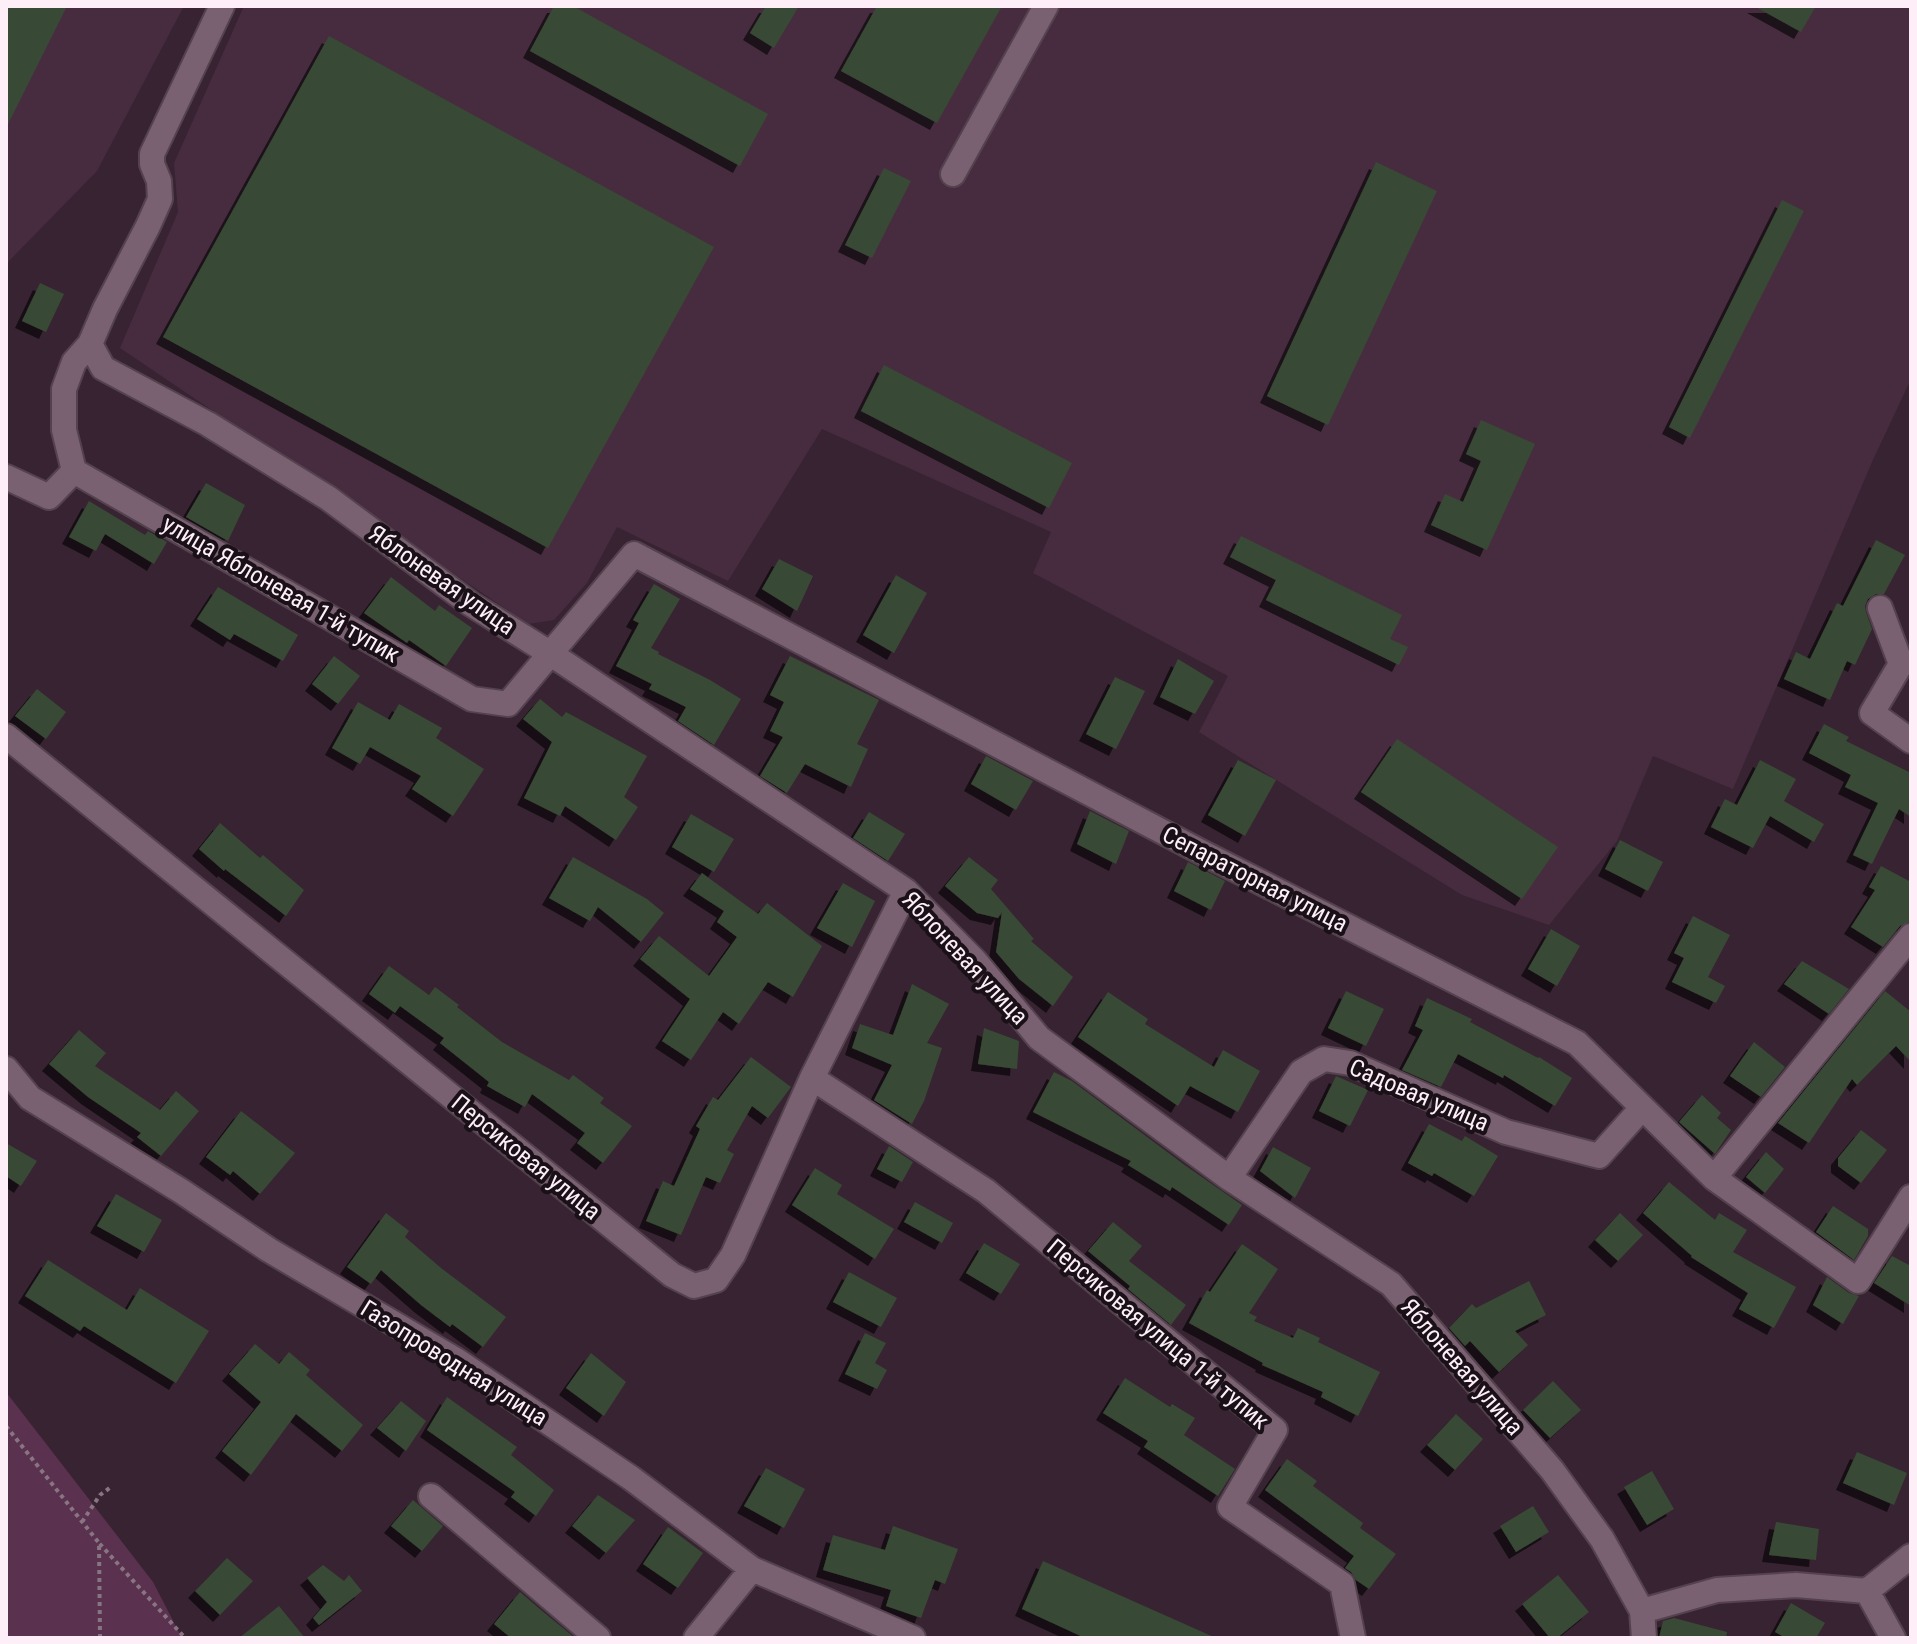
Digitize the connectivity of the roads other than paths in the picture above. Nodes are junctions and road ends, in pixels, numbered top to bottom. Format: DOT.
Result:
graph roads {
  1 [pos="222,6"];
  2 [pos="1046,6"];
  3 [pos="953,174"];
  4 [pos="90,344"];
  5 [pos="74,471"];
  6 [pos="6,477"];
  7 [pos="1880,608"];
  8 [pos="551,654"];
  9 [pos="6,736"];
  10 [pos="1911,741"];
  11 [pos="906,891"];
  12 [pos="1911,936"];
  13 [pos="6,1069"];
  14 [pos="812,1078"];
  15 [pos="1642,1108"];
  16 [pos="1229,1178"];
  17 [pos="1714,1178"];
  18 [pos="1911,1197"];
  19 [pos="431,1496"];
  20 [pos="1911,1556"];
  21 [pos="752,1569"];
  22 [pos="1867,1591"];
  23 [pos="1642,1611"];
  24 [pos="598,1638"];
  25 [pos="696,1638"];
  26 [pos="913,1638"];
  27 [pos="1353,1638"];
  28 [pos="1644,1638"];
  29 [pos="1893,1638"];
  1 -- 4 [label="street"];
  2 -- 3 [label="street"];
  4 -- 5 [label="street"];
  4 -- 8 [label="street, Яблоневая улица"];
  5 -- 6 [label="street"];
  5 -- 8 [label="street, улица Яблоневая 1-й тупик"];
  7 -- 10 [label="street"];
  8 -- 11 [label="street, Яблоневая улица"];
  8 -- 15 [label="street, Сепараторная улица"];
  9 -- 14 [label="street, Персиковая улица"];
  11 -- 14 [label="street, Персиковая улица"];
  11 -- 16 [label="street, Яблоневая улица"];
  12 -- 17 [label="street"];
  13 -- 21 [label="street, Газопроводная улица"];
  14 -- 27 [label="street, Персиковая улица 1-й тупик"];
  15 -- 16 [label="street, Садовая улица"];
  15 -- 17 [label="street, Сепараторная улица"];
  16 -- 23 [label="street, Яблоневая улица"];
  17 -- 18 [label="street, Сепараторная улица"];
  19 -- 24 [label="street"];
  20 -- 22 [label="street"];
  21 -- 25 [label="street"];
  21 -- 26 [label="street, Газопроводная улица"];
  22 -- 23 [label="street"];
  22 -- 29 [label="street"];
  23 -- 28 [label="street, Яблоневая улица"];
}
